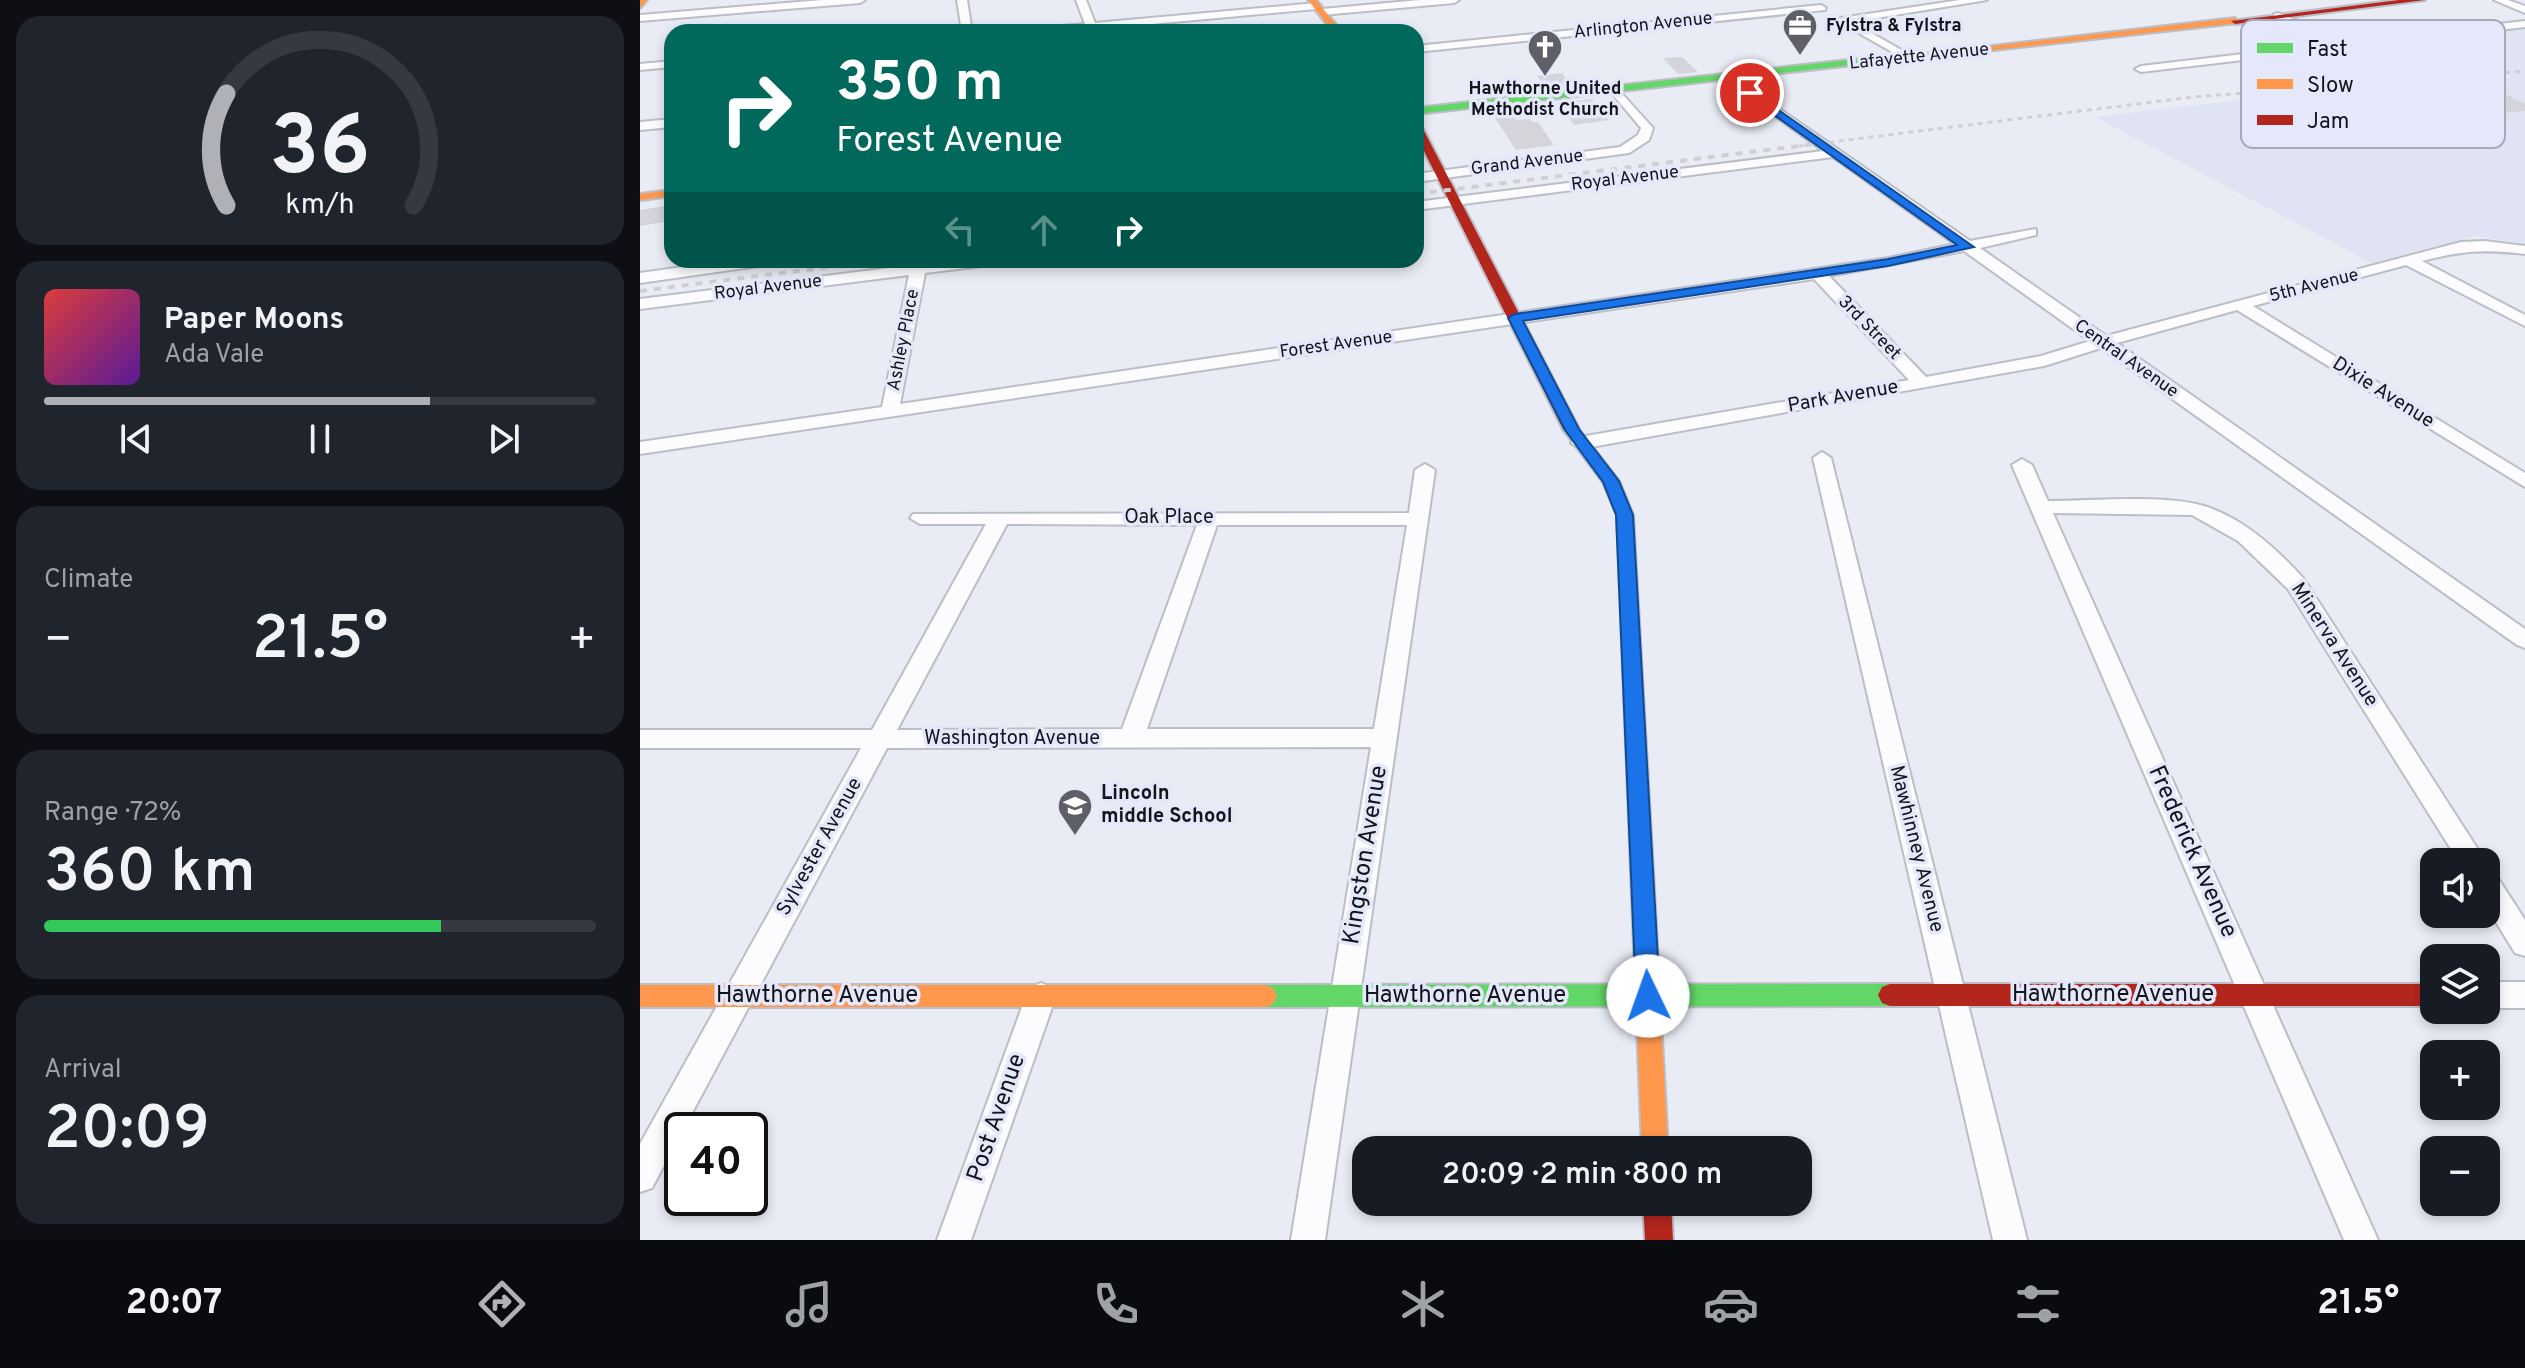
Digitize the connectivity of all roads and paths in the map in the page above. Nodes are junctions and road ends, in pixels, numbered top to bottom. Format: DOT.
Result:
graph roads {
  1 [pos="860,0"];
  2 [pos="962,0"];
  3 [pos="1081,0"];
  4 [pos="1454,0"];
  5 [pos="1807,0"];
  6 [pos="1982,0"];
  7 [pos="2237,0"];
  8 [pos="2421,0"];
  9 [pos="2499,0"];
  10 [pos="1317,6"];
  11 [pos="1821,8"];
  12 [pos="2525,10"];
  13 [pos="2278,16"];
  14 [pos="640,18"];
  15 [pos="1842,20"];
  16 [pos="2241,20"];
  17 [pos="2243,20"];
  18 [pos="2288,20"];
  19 [pos="966,24"];
  20 [pos="1090,24"];
  21 [pos="1141,24"];
  22 [pos="1332,24"];
  23 [pos="2525,24"];
  24 [pos="2505,26"];
  25 [pos="1424,48"];
  26 [pos="2241,57"];
  27 [pos="1908,58"];
  28 [pos="664,65"];
  29 [pos="640,67"];
  30 [pos="2141,69"];
  31 [pos="1728,77"];
  32 [pos="1615,90"];
  33 [pos="1424,110"];
  34 [pos="664,124"];
  35 [pos="640,126"];
  36 [pos="1424,141"];
  37 [pos="1835,153"];
  38 [pos="1440,174"];
  39 [pos="1424,177"];
  40 [pos="664,194"];
  41 [pos="640,197"];
  42 [pos="1455,201"];
  43 [pos="1424,205"];
  44 [pos="2031,232"];
  45 [pos="1968,247"];
  46 [pos="2525,250"];
  47 [pos="2408,260"];
  48 [pos="704,268"];
  49 [pos="926,268"];
  50 [pos="918,269"];
  51 [pos="1817,273"];
  52 [pos="640,278"];
  53 [pos="640,304"];
  54 [pos="2240,305"];
  55 [pos="1515,318"];
  56 [pos="2525,321"];
  57 [pos="2105,344"];
  58 [pos="1922,383"];
  59 [pos="890,411"];
  60 [pos="1580,443"];
  61 [pos="640,448"];
  62 [pos="1822,458"];
  63 [pos="2022,465"];
  64 [pos="1425,470"];
  65 [pos="2525,481"];
  66 [pos="2040,507"];
  67 [pos="920,518"];
  68 [pos="1000,518"];
  69 [pos="1209,519"];
  70 [pos="1418,519"];
  71 [pos="2525,640"];
  72 [pos="1384,738"];
  73 [pos="640,739"];
  74 [pos="880,739"];
  75 [pos="1131,739"];
  76 [pos="2464,848"];
  77 [pos="2500,905"];
  78 [pos="2525,944"];
  79 [pos="1951,995"];
  80 [pos="2254,995"];
  81 [pos="2420,995"];
  82 [pos="2500,995"];
  83 [pos="2525,995"];
  84 [pos="640,996"];
  85 [pos="738,996"];
  86 [pos="1041,996"];
  87 [pos="1345,996"];
  88 [pos="1648,996"];
  89 [pos="1654,1136"];
  90 [pos="640,1176"];
  91 [pos="1658,1216"];
  92 [pos="954,1240"];
  93 [pos="1308,1240"];
  94 [pos="1659,1240"];
  95 [pos="2010,1240"];
  96 [pos="2361,1240"];
  1 -- 14 [label="street"];
  2 -- 19 [label="street"];
  3 -- 20 [label="street"];
  4 -- 10 [label="street"];
  5 -- 11 [label="street"];
  6 -- 15 [label="street"];
  7 -- 13 [label="street"];
  8 -- 13 [label="street, Lafayette Avenue"];
  9 -- 12 [label="street"];
  10 -- 21 [label="street"];
  10 -- 22 [label="street"];
  11 -- 15 [label="street"];
  11 -- 25 [label="street, Arlington Avenue"];
  13 -- 17 [label="street, Lafayette Avenue"];
  13 -- 18 [label="street"];
  15 -- 27 [label="street"];
  16 -- 27 [label="street, Lafayette Avenue"];
  23 -- 24 [label="street"];
  26 -- 30 [label="street"];
  27 -- 31 [label="street, Lafayette Avenue"];
  28 -- 29 [label="street"];
  31 -- 32 [label="street, Lafayette Avenue"];
  31 -- 37 [label="street, Central Avenue"];
  32 -- 33 [label="street, Lafayette Avenue"];
  32 -- 38 [label="street, Grand Avenue"];
  34 -- 35 [label="street"];
  36 -- 38 [label="street"];
  37 -- 42 [label="street, Royal Avenue"];
  37 -- 45 [label="street, Central Avenue"];
  38 -- 39 [label="street, Grand Avenue"];
  38 -- 42 [label="street"];
  40 -- 41 [label="street"];
  42 -- 43 [label="street, Royal Avenue"];
  42 -- 55 [label="street"];
  44 -- 45 [label="street, Forest Avenue"];
  45 -- 51 [label="street, Forest Avenue"];
  45 -- 57 [label="street, Central Avenue"];
  46 -- 47 [label="street, 5th Avenue"];
  47 -- 54 [label="street, 5th Avenue"];
  47 -- 56 [label="street"];
  48 -- 52 [label="street"];
  49 -- 50 [label="street, Royal Avenue"];
  50 -- 53 [label="street, Royal Avenue"];
  50 -- 59 [label="street, Ashley Place"];
  51 -- 55 [label="street, Forest Avenue"];
  51 -- 58 [label="street, 3rd Street"];
  54 -- 57 [label="street, 5th Avenue"];
  54 -- 65 [label="street, Dixie Avenue"];
  55 -- 59 [label="street, Forest Avenue"];
  55 -- 60 [label="street"];
  57 -- 58 [label="street, Park Avenue"];
  57 -- 71 [label="street, Central Avenue"];
  58 -- 60 [label="street, Park Avenue"];
  59 -- 61 [label="street, Forest Avenue"];
  60 -- 88 [label="street"];
  62 -- 79 [label="street, Mawhinney Avenue"];
  63 -- 66 [label="street, Frederick Avenue"];
  64 -- 70 [label="street, Kingston Avenue"];
  66 -- 76 [label="street, Minerva Avenue"];
  66 -- 80 [label="street, Frederick Avenue"];
  67 -- 68 [label="street, Oak Place"];
  68 -- 69 [label="street, Oak Place"];
  68 -- 74 [label="street, Sylvester Avenue"];
  69 -- 70 [label="street, Oak Place"];
  69 -- 75 [label="street"];
  70 -- 72 [label="street, Kingston Avenue"];
  72 -- 75 [label="street, Washington Avenue"];
  72 -- 87 [label="street, Kingston Avenue"];
  73 -- 74 [label="street, Washington Avenue"];
  74 -- 75 [label="street, Washington Avenue"];
  74 -- 85 [label="street, Sylvester Avenue"];
  77 -- 78 [label="street"];
  79 -- 80 [label="street, Hawthorne Avenue"];
  79 -- 88 [label="street, Hawthorne Avenue"];
  79 -- 95 [label="street, Mawhinney Avenue"];
  80 -- 81 [label="street, Hawthorne Avenue"];
  80 -- 96 [label="street, Frederick Avenue"];
  82 -- 83 [label="street"];
  84 -- 85 [label="street, Hawthorne Avenue"];
  85 -- 86 [label="street, Hawthorne Avenue"];
  85 -- 90 [label="street, Sylvester Avenue"];
  86 -- 87 [label="street, Hawthorne Avenue"];
  86 -- 92 [label="street, Post Avenue"];
  87 -- 88 [label="street, Hawthorne Avenue"];
  87 -- 93 [label="street, Kingston Avenue"];
  88 -- 89 [label="street"];
  91 -- 94 [label="street"];
}
